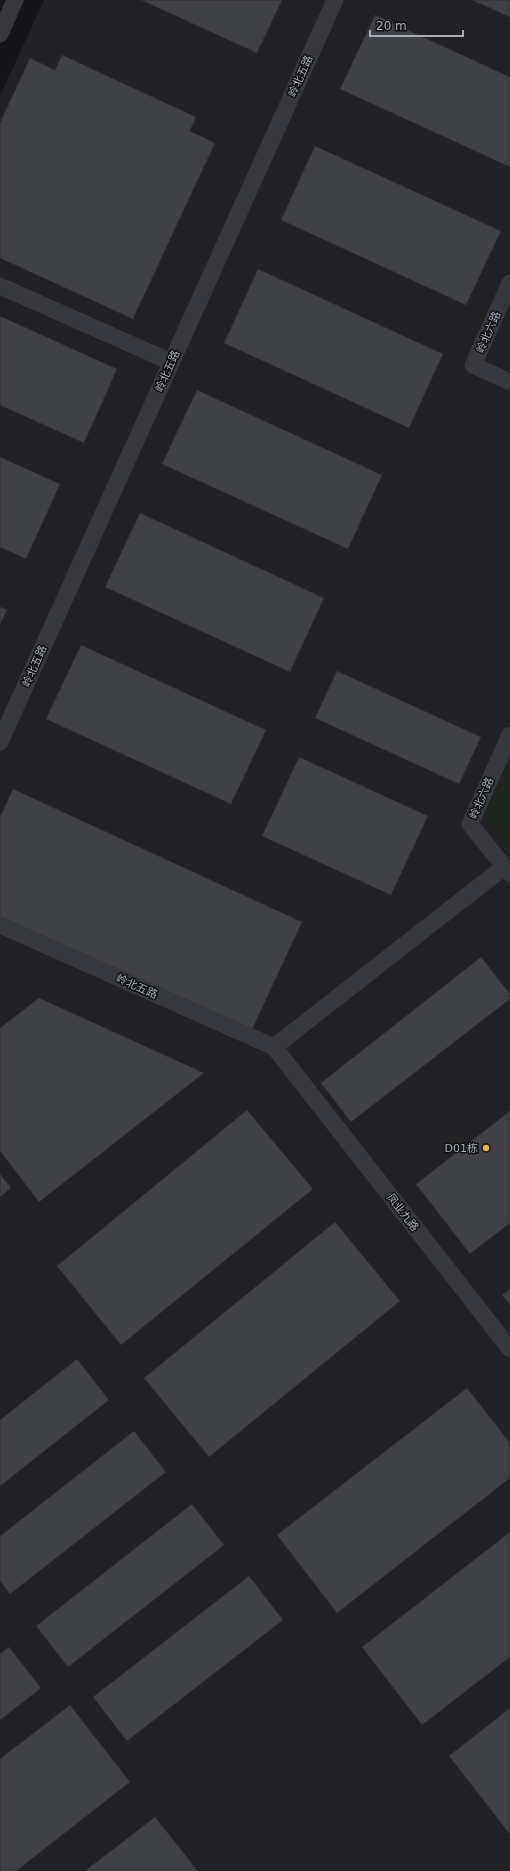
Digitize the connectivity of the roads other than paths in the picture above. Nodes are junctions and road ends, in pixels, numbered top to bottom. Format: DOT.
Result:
graph roads {
  1 [pos="16,0"];
  2 [pos="334,0"];
  3 [pos="0,34"];
  4 [pos="510,283"];
  5 [pos="0,286"];
  6 [pos="171,362"];
  7 [pos="510,382"];
  8 [pos="510,735"];
  9 [pos="0,742"];
  10 [pos="507,871"];
  11 [pos="0,924"];
  12 [pos="274,1047"];
  13 [pos="510,1349"];
  1 -- 3 [label="lane"];
  2 -- 6 [label="lane, 岭北五路"];
  4 -- 7 [label="lane, 岭北六路"];
  5 -- 6 [label="lane"];
  6 -- 9 [label="lane, 岭北五路"];
  8 -- 10 [label="lane, 岭北六路"];
  10 -- 12 [label="lane"];
  11 -- 12 [label="lane, 岭北五路"];
  12 -- 13 [label="lane, 凤业九路"];
}
